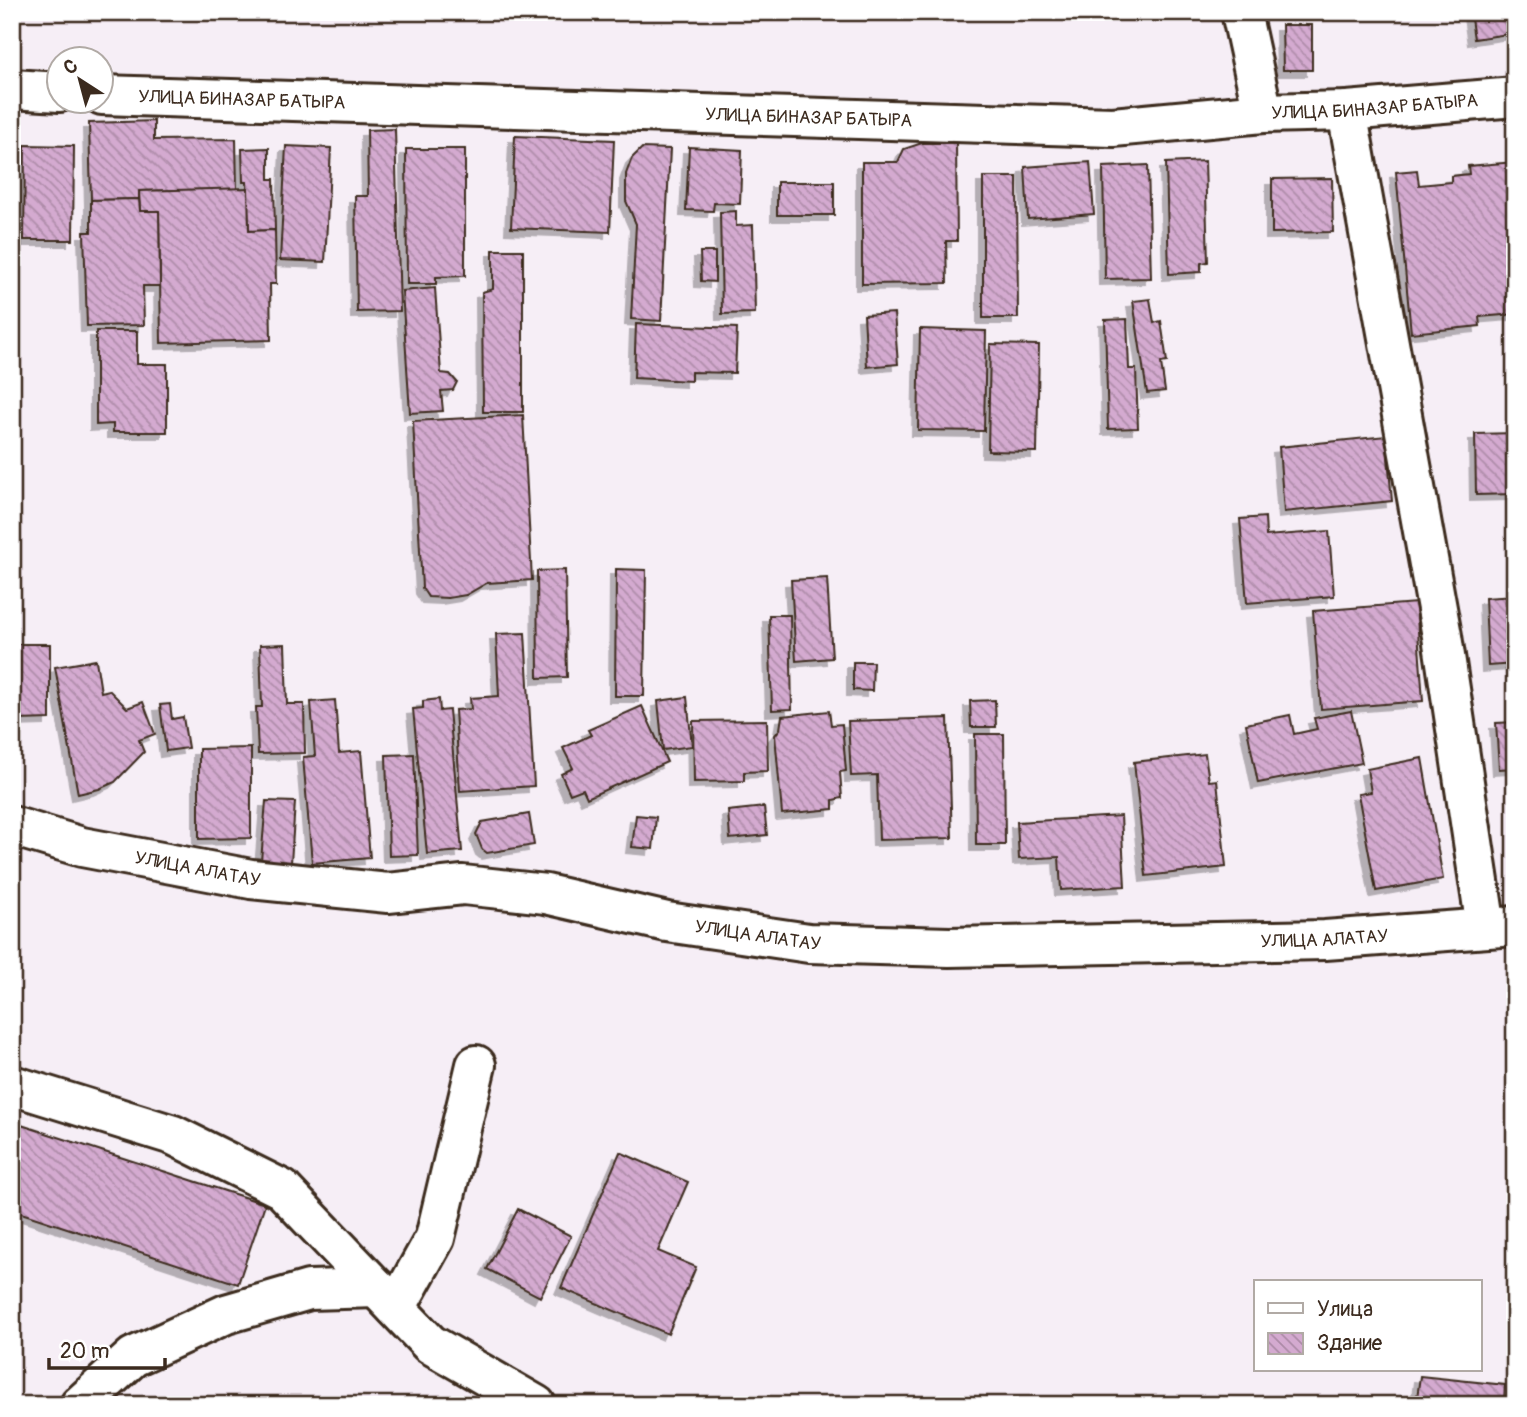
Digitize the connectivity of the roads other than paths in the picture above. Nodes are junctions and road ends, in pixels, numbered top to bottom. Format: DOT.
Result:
graph roads {
  1 [pos="1241,12"];
  2 [pos="12,89"];
  3 [pos="46,91"];
  4 [pos="116,95"];
  5 [pos="1515,97"];
  6 [pos="1347,111"];
  7 [pos="1263,113"];
  8 [pos="12,826"];
  9 [pos="1500,927"];
  10 [pos="476,1065"];
  11 [pos="12,1085"];
  12 [pos="387,1298"];
  13 [pos="486,1392"];
  14 [pos="80,1405"];
  15 [pos="536,1405"];
  1 -- 7 [label="street"];
  2 -- 3 [label="street"];
  4 -- 7 [label="street, УЛИЦА БИНАЗАР БАТЫРА"];
  5 -- 6 [label="street, УЛИЦА БИНАЗАР БАТЫРА"];
  6 -- 7 [label="street, УЛИЦА БИНАЗАР БАТЫРА"];
  6 -- 9 [label="street"];
  8 -- 9 [label="street, УЛИЦА АЛАТАУ"];
  10 -- 12 [label="street"];
  11 -- 12 [label="street"];
  12 -- 13 [label="street"];
  12 -- 14 [label="street"];
  13 -- 15 [label="street"];
}
